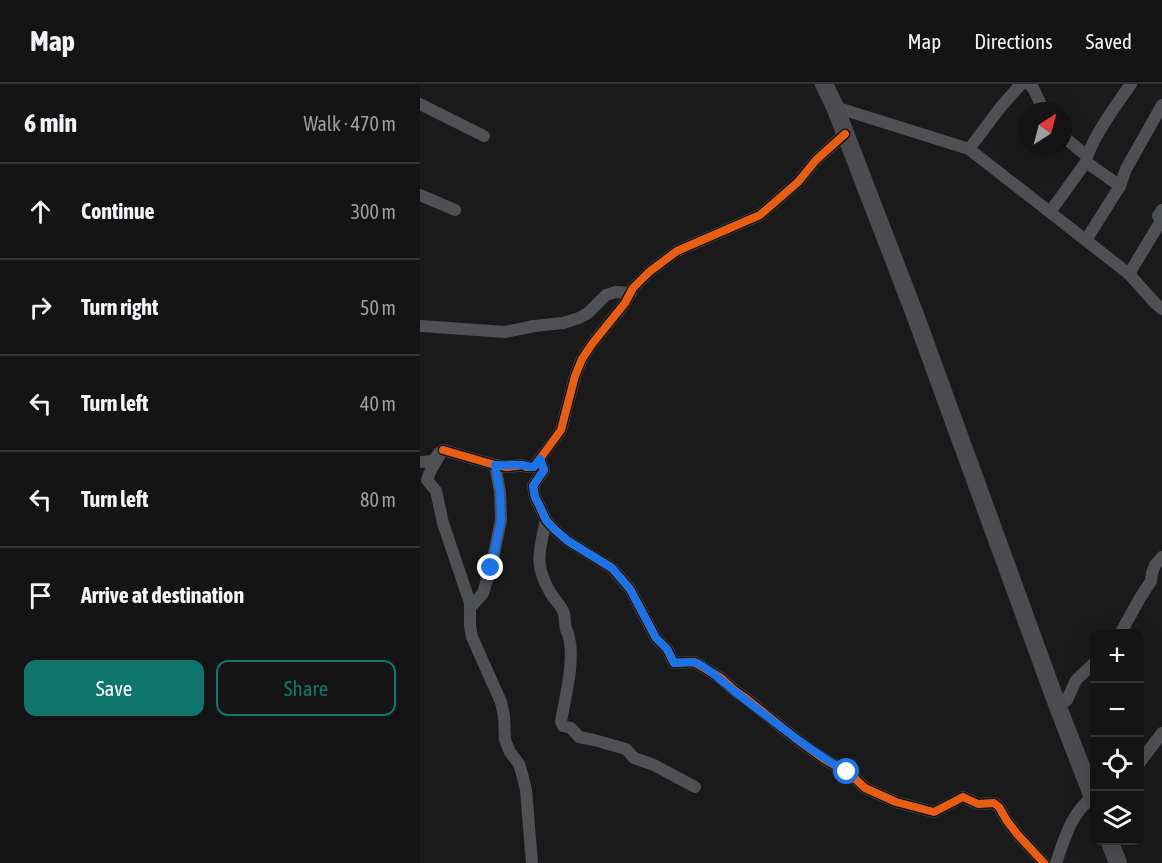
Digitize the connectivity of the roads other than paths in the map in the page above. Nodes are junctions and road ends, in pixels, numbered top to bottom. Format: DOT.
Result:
graph roads {
  1 [pos="824,84"];
  2 [pos="1021,84"];
  3 [pos="1029,84"];
  4 [pos="1131,84"];
  5 [pos="1040,102"];
  6 [pos="420,104"];
  7 [pos="1162,105"];
  8 [pos="835,107"];
  9 [pos="845,134"];
  10 [pos="484,136"];
  11 [pos="1072,145"];
  12 [pos="969,149"];
  13 [pos="1086,159"];
  14 [pos="1120,186"];
  15 [pos="420,195"];
  16 [pos="455,210"];
  17 [pos="1162,210"];
  18 [pos="1050,212"];
  19 [pos="1086,240"];
  20 [pos="1129,274"];
  21 [pos="631,293"];
  22 [pos="1160,302"];
  23 [pos="420,326"];
  24 [pos="443,450"];
  25 [pos="540,459"];
  26 [pos="420,462"];
  27 [pos="495,465"];
  28 [pos="546,520"];
  29 [pos="1162,557"];
  30 [pos="471,608"];
  31 [pos="1122,629"];
  32 [pos="1090,667"];
  33 [pos="1058,707"];
  34 [pos="1162,733"];
  35 [pos="1144,757"];
  36 [pos="695,787"];
  37 [pos="1091,791"];
  38 [pos="1090,800"];
  39 [pos="1111,845"];
  40 [pos="1061,848"];
  41 [pos="1040,859"];
  42 [pos="532,863"];
  43 [pos="1056,863"];
  44 [pos="1118,863"];
  1 -- 8 [label="highway"];
  2 -- 12 [label="street"];
  3 -- 5 [label="street"];
  4 -- 13 [label="street"];
  6 -- 10 [label="street"];
  7 -- 14 [label="street"];
  8 -- 9 [label="highway"];
  8 -- 12 [label="street"];
  9 -- 21 [label="street"];
  9 -- 33 [label="highway"];
  11 -- 13 [label="street"];
  12 -- 18 [label="street"];
  13 -- 14 [label="street"];
  13 -- 18 [label="street"];
  14 -- 19 [label="street"];
  15 -- 16 [label="street"];
  17 -- 20 [label="street"];
  18 -- 19 [label="street"];
  19 -- 20 [label="street"];
  20 -- 22 [label="street"];
  21 -- 23 [label="street"];
  21 -- 25 [label="street"];
  24 -- 26 [label="street"];
  24 -- 27 [label="street"];
  24 -- 30 [label="street"];
  25 -- 27 [label="street"];
  25 -- 28 [label="street"];
  27 -- 30 [label="street"];
  28 -- 36 [label="street"];
  28 -- 41 [label="street"];
  29 -- 31 [label="street"];
  30 -- 42 [label="street"];
  32 -- 33 [label="street"];
  33 -- 37 [label="highway"];
  34 -- 35 [label="street"];
  38 -- 40 [label="street"];
  39 -- 44 [label="highway"];
  40 -- 41 [label="street"];
  40 -- 43 [label="street"];
}
